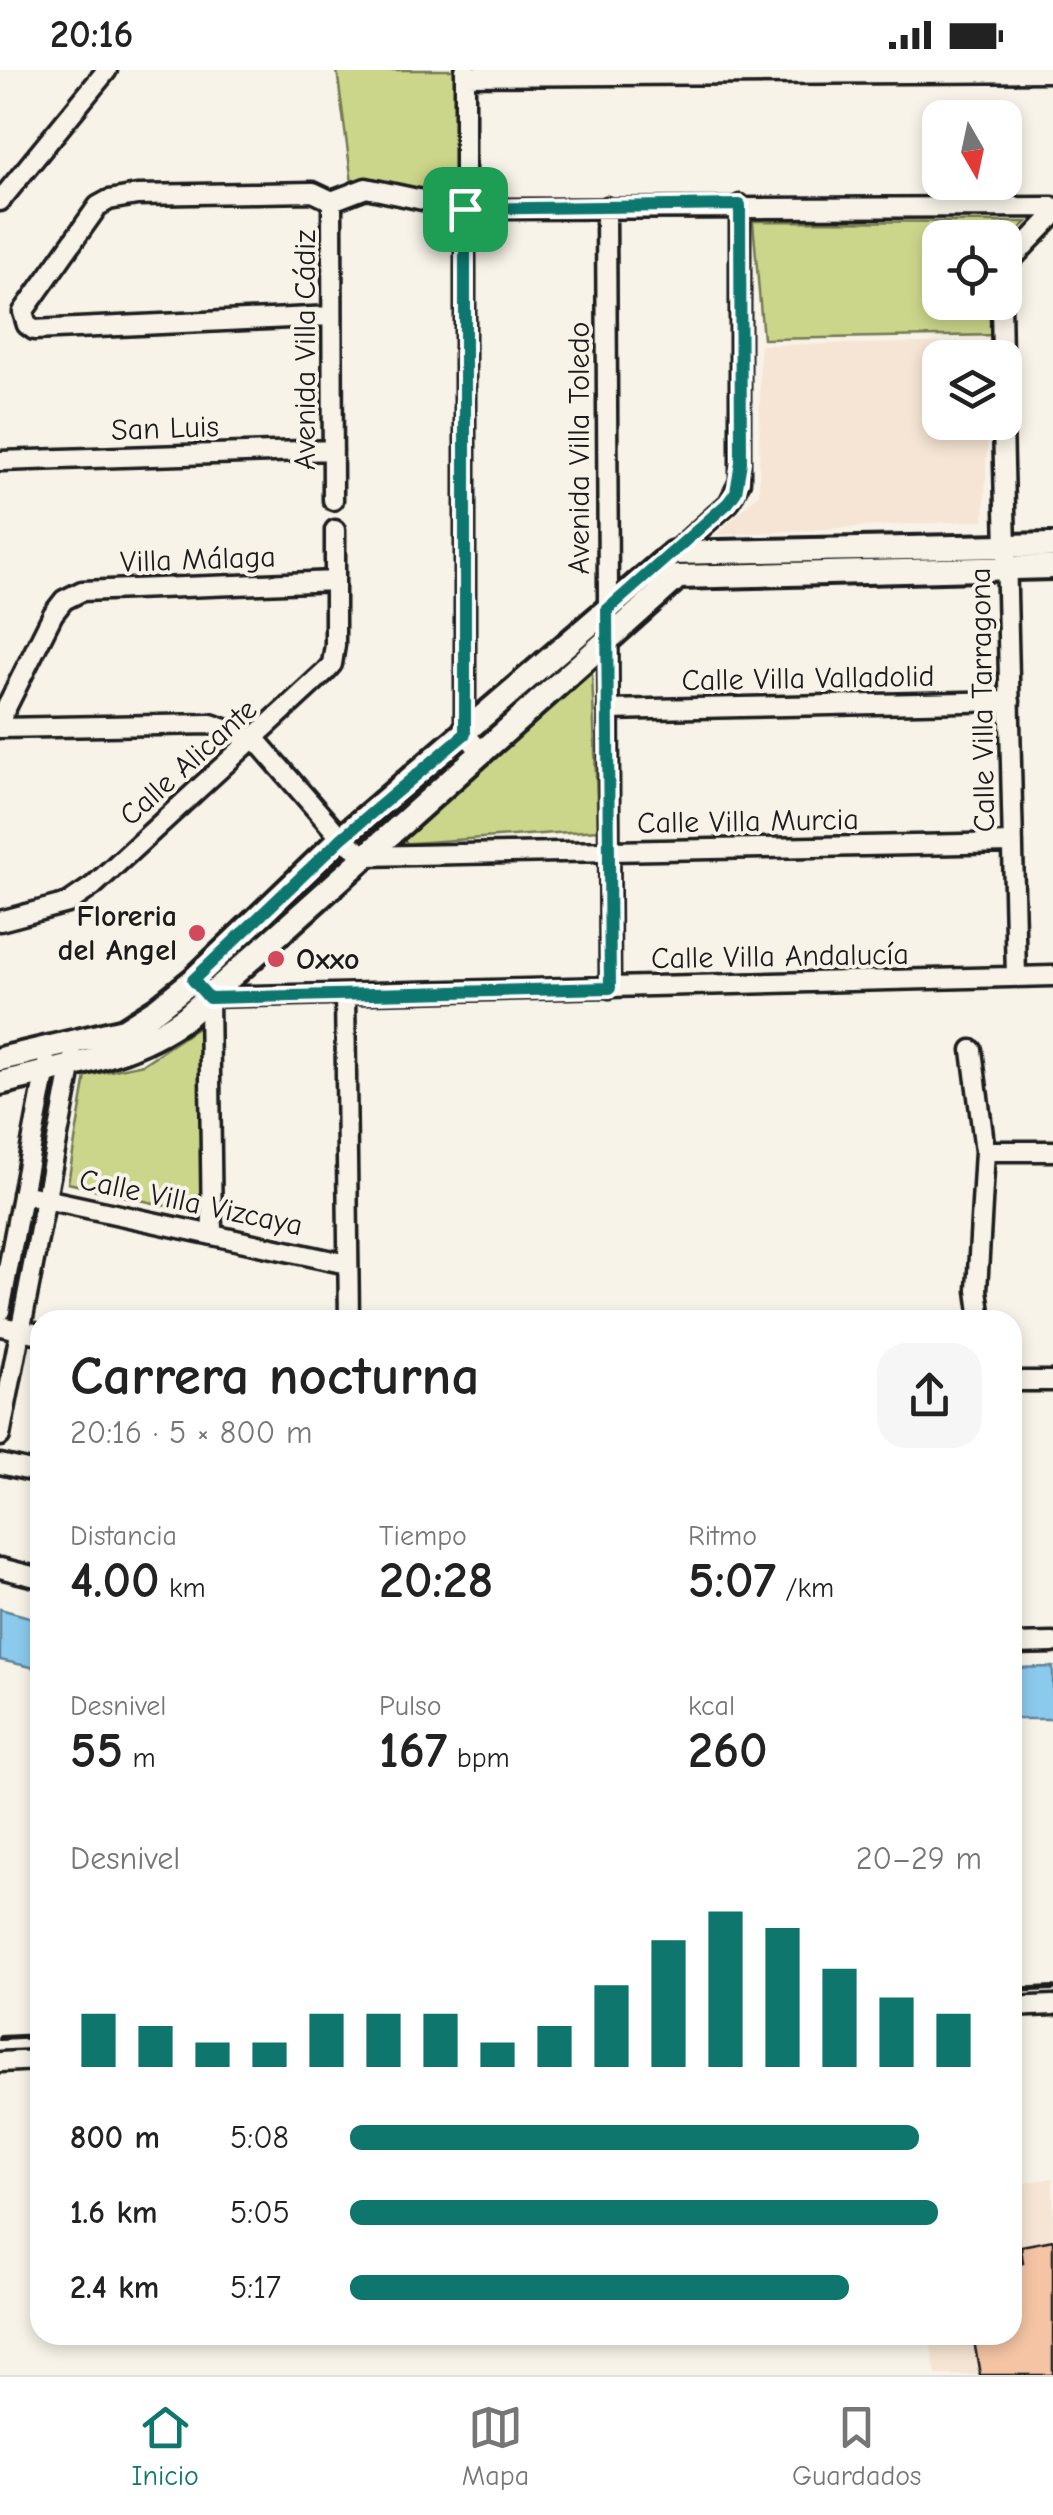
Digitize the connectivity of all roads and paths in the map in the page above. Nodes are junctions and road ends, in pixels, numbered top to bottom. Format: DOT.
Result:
graph roads {
  1 [pos="107,70"];
  2 [pos="732,71"];
  3 [pos="865,71"];
  4 [pos="997,71"];
  5 [pos="595,72"];
  6 [pos="1053,72"];
  7 [pos="465,73"];
  8 [pos="0,201"];
  9 [pos="332,201"];
  10 [pos="740,205"];
  11 [pos="606,207"];
  12 [pos="1053,207"];
  13 [pos="465,209"];
  14 [pos="1053,216"];
  15 [pos="1022,248"];
  16 [pos="332,316"];
  17 [pos="1004,440"];
  18 [pos="333,450"];
  19 [pos="0,462"];
  20 [pos="333,500"];
  21 [pos="335,530"];
  22 [pos="1053,545"];
  23 [pos="672,553"];
  24 [pos="1006,557"];
  25 [pos="1053,567"];
  26 [pos="336,581"];
  27 [pos="607,610"];
  28 [pos="606,640"];
  29 [pos="1010,701"];
  30 [pos="608,710"];
  31 [pos="0,720"];
  32 [pos="0,728"];
  33 [pos="465,734"];
  34 [pos="255,740"];
  35 [pos="481,752"];
  36 [pos="342,838"];
  37 [pos="1013,843"];
  38 [pos="608,852"];
  39 [pos="364,856"];
  40 [pos="0,921"];
  41 [pos="1053,976"];
  42 [pos="1016,977"];
  43 [pos="610,988"];
  44 [pos="201,989"];
  45 [pos="344,994"];
  46 [pos="972,1050"];
  47 [pos="73,1054"];
  48 [pos="0,1059"];
  49 [pos="48,1060"];
  50 [pos="0,1083"];
  51 [pos="985,1151"];
  52 [pos="1053,1151"];
  53 [pos="22,1194"];
  54 [pos="46,1199"];
  55 [pos="212,1235"];
  56 [pos="348,1264"];
  57 [pos="348,1310"];
  58 [pos="980,1310"];
  59 [pos="0,1311"];
  60 [pos="0,1326"];
  61 [pos="21,1330"];
  62 [pos="30,1332"];
  63 [pos="1022,1381"];
  64 [pos="1053,1381"];
  65 [pos="0,1436"];
  66 [pos="0,1464"];
  67 [pos="30,1471"];
  68 [pos="0,1568"];
  69 [pos="30,1576"];
  70 [pos="1053,1643"];
  71 [pos="1022,1644"];
  72 [pos="1053,2005"];
  73 [pos="1022,2006"];
  74 [pos="30,2060"];
  75 [pos="0,2062"];
  1 -- 8 [label="street"];
  2 -- 3 [label="street"];
  2 -- 5 [label="street"];
  3 -- 4 [label="street"];
  4 -- 6 [label="street"];
  5 -- 7 [label="street"];
  7 -- 13 [label="street"];
  9 -- 13 [label="street"];
  9 -- 16 [label="street, Avenida Villa Cádiz"];
  9 -- 16 [label="street"];
  10 -- 11 [label="street"];
  10 -- 12 [label="street"];
  10 -- 23 [label="street"];
  11 -- 13 [label="street"];
  11 -- 27 [label="street, Avenida Villa Toledo"];
  13 -- 33 [label="street"];
  14 -- 15 [label="street"];
  16 -- 18 [label="street, Avenida Villa Cádiz"];
  17 -- 24 [label="street, Calle Villa Tarragona"];
  18 -- 19 [label="street, San Luis"];
  18 -- 20 [label="street, Avenida Villa Cádiz"];
  21 -- 26 [label="street"];
  22 -- 24 [label="street"];
  23 -- 24 [label="street"];
  23 -- 27 [label="street"];
  24 -- 25 [label="street"];
  24 -- 28 [label="street"];
  24 -- 29 [label="street, Calle Villa Tarragona"];
  26 -- 31 [label="street, Villa Málaga"];
  26 -- 34 [label="street, Calle Alicante"];
  27 -- 28 [label="street, Avenida Villa Toledo"];
  27 -- 33 [label="street"];
  28 -- 30 [label="street, Avenida Villa Toledo"];
  28 -- 35 [label="street"];
  29 -- 30 [label="street, Calle Villa Valladolid"];
  29 -- 37 [label="street, Calle Villa Tarragona"];
  30 -- 38 [label="street, Avenida Villa Toledo"];
  32 -- 34 [label="street"];
  33 -- 35 [label="street"];
  33 -- 36 [label="street"];
  34 -- 36 [label="street"];
  34 -- 40 [label="street, Calle Alicante"];
  35 -- 39 [label="street"];
  36 -- 39 [label="street"];
  36 -- 44 [label="street"];
  37 -- 38 [label="street, Calle Villa Murcia"];
  37 -- 42 [label="street, Calle Villa Tarragona"];
  38 -- 39 [label="street, Calle Villa Murcia"];
  38 -- 43 [label="street, Avenida Villa Toledo"];
  39 -- 44 [label="street"];
  41 -- 42 [label="street, Calle Villa Andalucía"];
  42 -- 43 [label="street, Calle Villa Andalucía"];
  43 -- 45 [label="street, Calle Villa Andalucía"];
  44 -- 45 [label="street, Calle Villa Andalucía"];
  44 -- 47 [label="street"];
  44 -- 55 [label="street"];
  45 -- 56 [label="street"];
  46 -- 51 [label="street"];
  47 -- 49 [label="street"];
  47 -- 54 [label="street"];
  48 -- 49 [label="street"];
  49 -- 50 [label="street"];
  49 -- 53 [label="street"];
  51 -- 52 [label="street"];
  51 -- 58 [label="street"];
  53 -- 54 [label="street, Calle Villa Vizcaya"];
  53 -- 59 [label="street"];
  54 -- 55 [label="street, Calle Villa Vizcaya"];
  54 -- 61 [label="street"];
  55 -- 56 [label="street, Calle Villa Vizcaya"];
  56 -- 57 [label="street"];
  60 -- 61 [label="street"];
  61 -- 62 [label="street"];
  61 -- 65 [label="street"];
  63 -- 64 [label="street"];
  66 -- 67 [label="street"];
  68 -- 69 [label="street"];
  70 -- 71 [label="street"];
  72 -- 73 [label="street"];
  74 -- 75 [label="street"];
}
